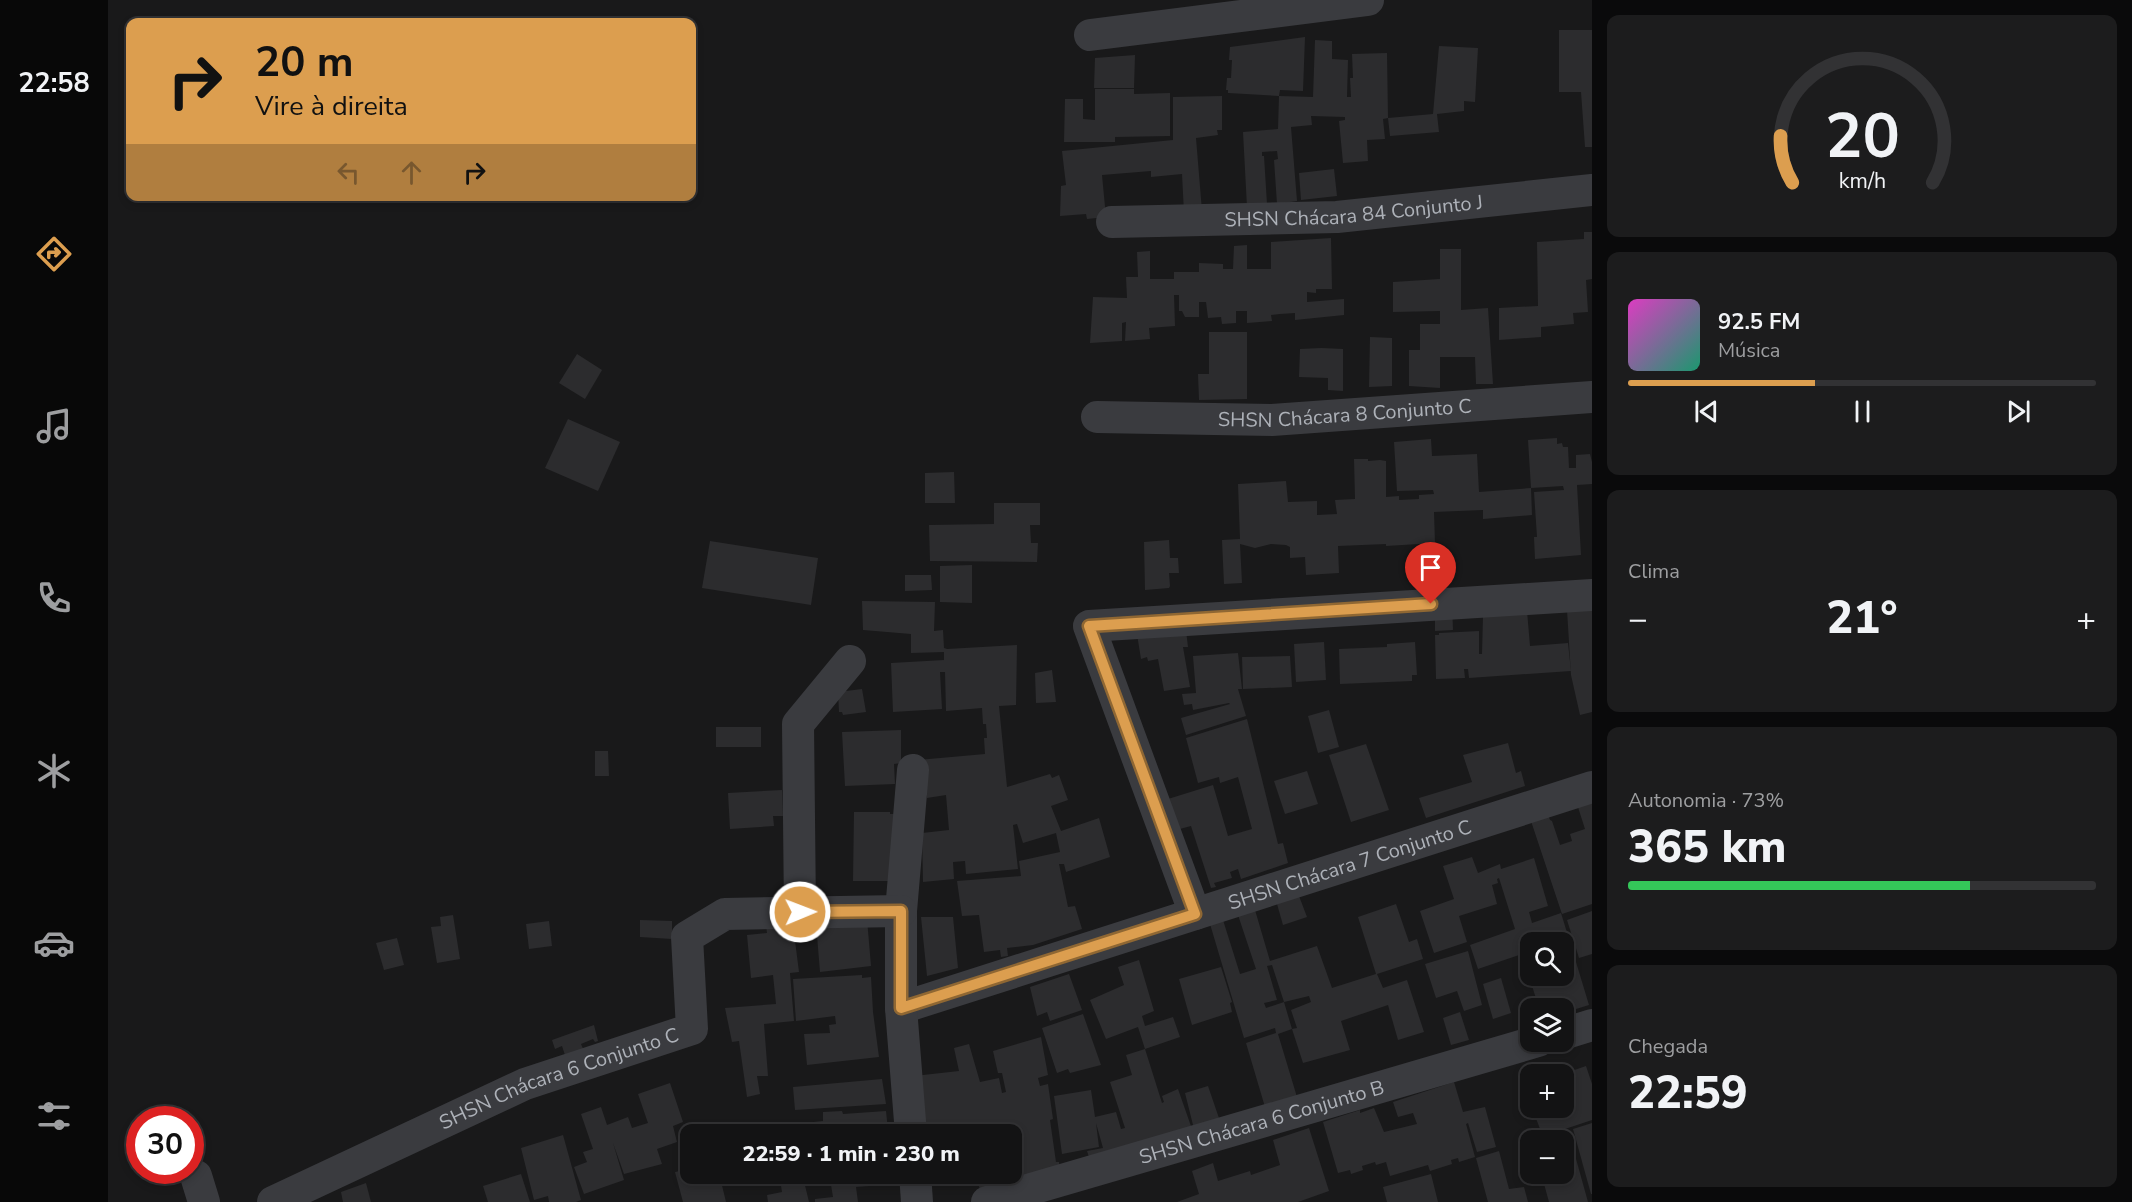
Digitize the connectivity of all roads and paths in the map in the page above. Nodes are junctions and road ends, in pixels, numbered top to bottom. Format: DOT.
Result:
graph roads {
  1 [pos="1368,0"];
  2 [pos="1090,35"];
  3 [pos="1592,190"];
  4 [pos="1113,222"];
  5 [pos="1592,397"];
  6 [pos="1097,417"];
  7 [pos="1592,595"];
  8 [pos="850,661"];
  9 [pos="913,770"];
  10 [pos="1592,787"];
  11 [pos="901,911"];
  12 [pos="800,912"];
  13 [pos="1195,914"];
  14 [pos="901,1008"];
  15 [pos="1592,1025"];
  16 [pos="1574,1031"];
  17 [pos="1520,1046"];
  18 [pos="910,1124"];
  19 [pos="916,1184"];
  20 [pos="273,1202"];
  21 [pos="917,1202"];
  22 [pos="987,1202"];
  1 -- 2 [label="street"];
  3 -- 4 [label="street, SHSN Chácara 84 Conjunto J"];
  5 -- 6 [label="street, SHSN Chácara 8 Conjunto C"];
  7 -- 13 [label="street"];
  8 -- 12 [label="street"];
  9 -- 11 [label="street"];
  10 -- 13 [label="street, SHSN Chácara 7 Conjunto C"];
  11 -- 12 [label="street, SHSN Chácara 6 Conjunto C"];
  11 -- 14 [label="street"];
  12 -- 20 [label="street, SHSN Chácara 6 Conjunto C"];
  13 -- 14 [label="street, SHSN Chácara 7 Conjunto C"];
  14 -- 18 [label="street"];
  15 -- 16 [label="street"];
  17 -- 22 [label="street, SHSN Chácara 6 Conjunto B"];
  19 -- 21 [label="street"];
}
